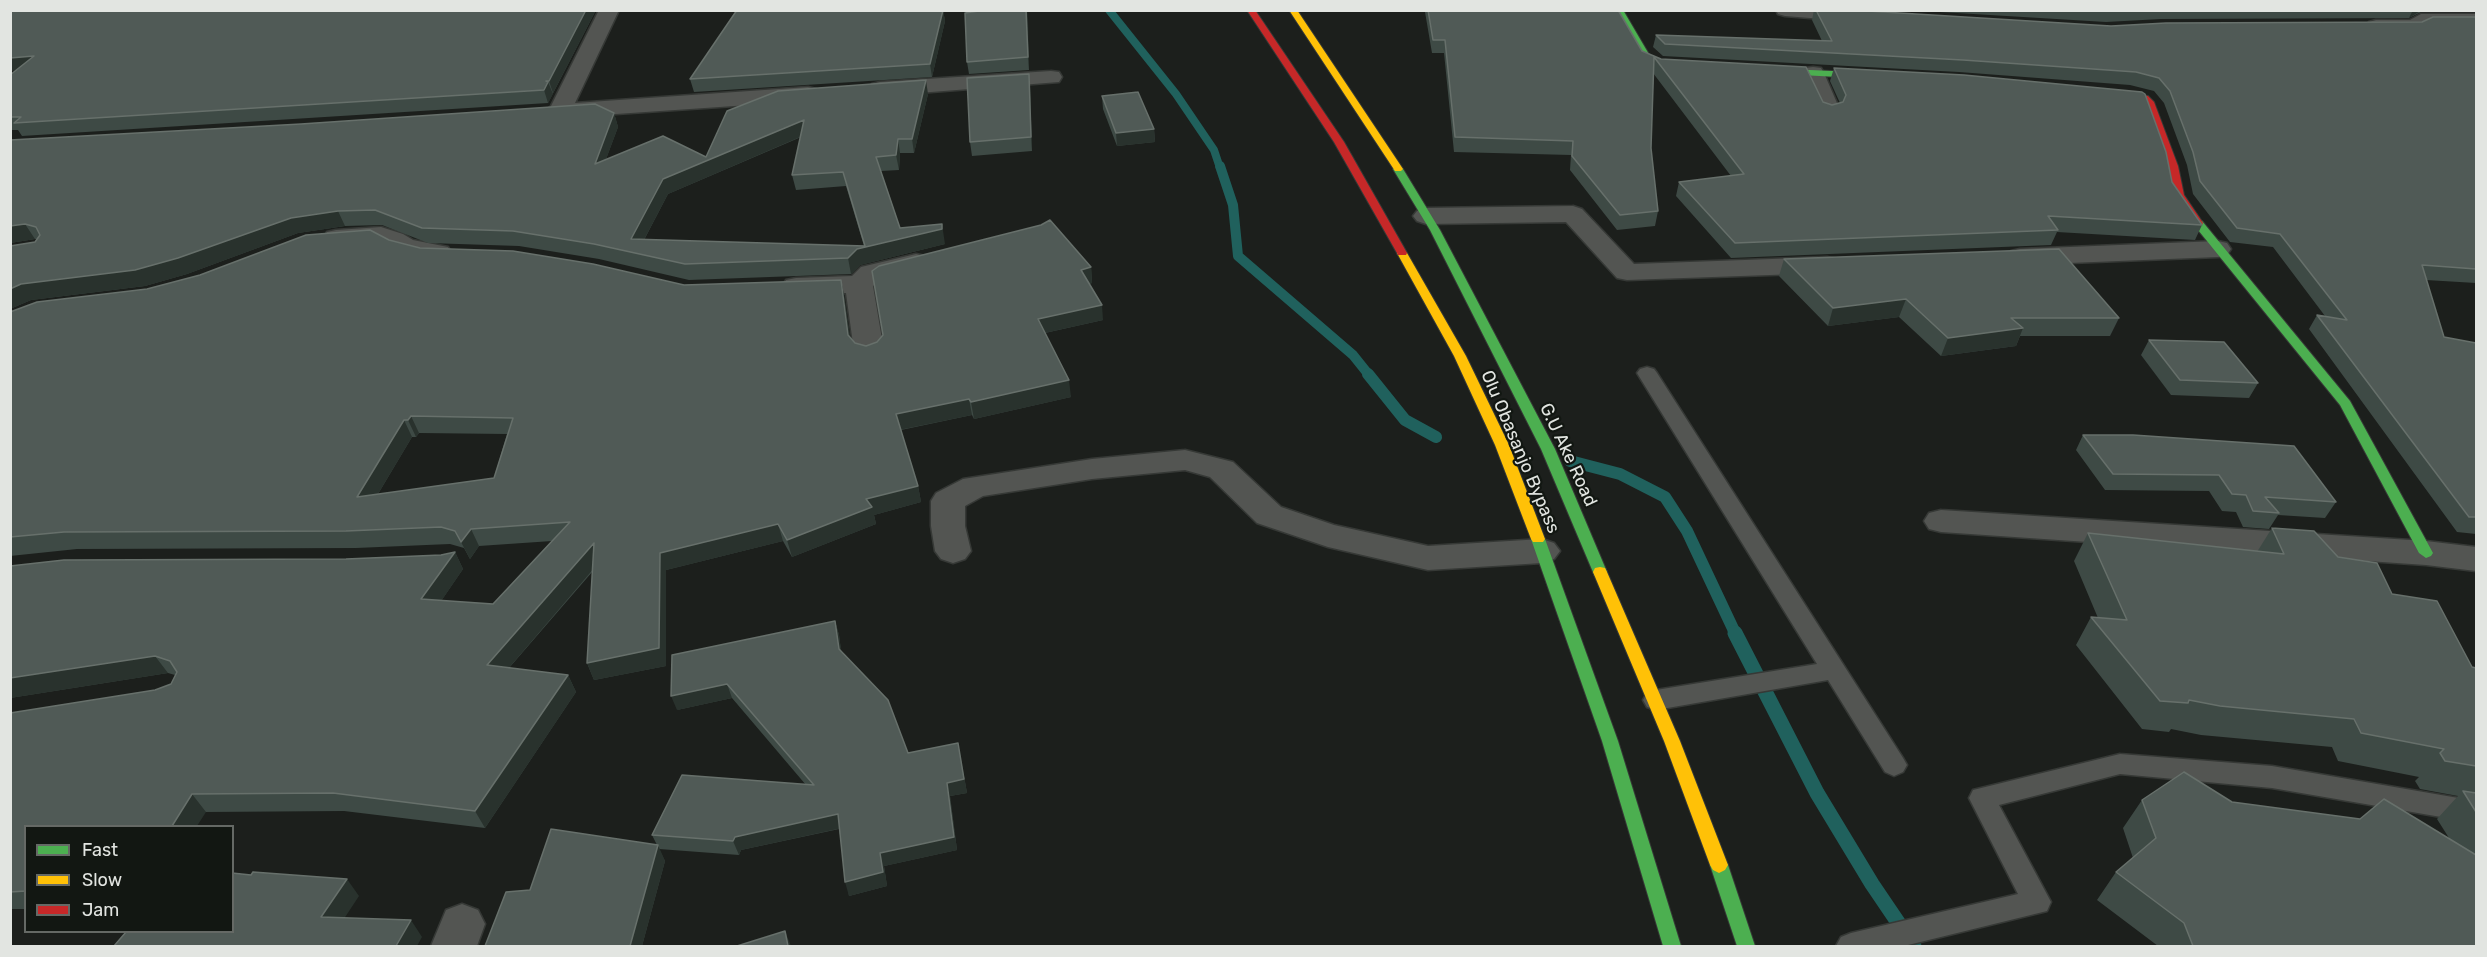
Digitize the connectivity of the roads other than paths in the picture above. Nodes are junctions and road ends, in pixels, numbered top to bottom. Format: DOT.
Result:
graph roads {
  1 [pos="609,10"];
  2 [pos="1251,10"];
  3 [pos="1293,10"];
  4 [pos="1619,10"];
  5 [pos="1785,10"];
  6 [pos="1850,13"];
  7 [pos="1882,17"];
  8 [pos="2476,20"];
  9 [pos="2360,27"];
  10 [pos="1698,67"];
  11 [pos="1755,70"];
  12 [pos="1813,73"];
  13 [pos="1051,77"];
  14 [pos="1892,77"];
  15 [pos="863,90"];
  16 [pos="2085,90"];
  17 [pos="827,92"];
  18 [pos="560,110"];
  19 [pos="1829,110"];
  20 [pos="537,112"];
  21 [pos="1426,216"];
  22 [pos="308,241"];
  23 [pos="2218,249"];
  24 [pos="462,254"];
  25 [pos="943,255"];
  26 [pos="1991,258"];
  27 [pos="1847,264"];
  28 [pos="859,284"];
  29 [pos="769,287"];
  30 [pos="869,351"];
  31 [pos="1647,373"];
  32 [pos="1941,521"];
  33 [pos="953,551"];
  34 [pos="1542,551"];
  35 [pos="2426,553"];
  36 [pos="2476,559"];
  37 [pos="1836,670"];
  38 [pos="1656,700"];
  39 [pos="1894,765"];
  40 [pos="2476,812"];
  41 [pos="1672,946"];
  42 [pos="1746,946"];
  43 [pos="1851,946"];
  1 -- 18 [label="street"];
  2 -- 34 [label="main road, Olu Obasanjo Bypass"];
  3 -- 21 [label="main road, G.U Ake Road"];
  4 -- 10 [label="main road"];
  5 -- 6 [label="street"];
  6 -- 7 [label="street"];
  8 -- 9 [label="street"];
  11 -- 12 [label="main road"];
  12 -- 14 [label="main road"];
  12 -- 19 [label="street"];
  13 -- 15 [label="street"];
  16 -- 23 [label="main road"];
  17 -- 18 [label="street"];
  18 -- 20 [label="street"];
  21 -- 27 [label="street"];
  21 -- 38 [label="main road, G.U Ake Road"];
  22 -- 24 [label="street"];
  23 -- 26 [label="street"];
  23 -- 35 [label="main road"];
  25 -- 28 [label="street"];
  28 -- 29 [label="street"];
  28 -- 30 [label="street"];
  31 -- 37 [label="lane"];
  32 -- 35 [label="street"];
  33 -- 34 [label="street"];
  34 -- 41 [label="main road, Olu Obasanjo Bypass"];
  35 -- 36 [label="street"];
  37 -- 38 [label="lane"];
  37 -- 39 [label="lane"];
  38 -- 42 [label="main road, G.U Ake Road"];
  40 -- 43 [label="lane"];
}
